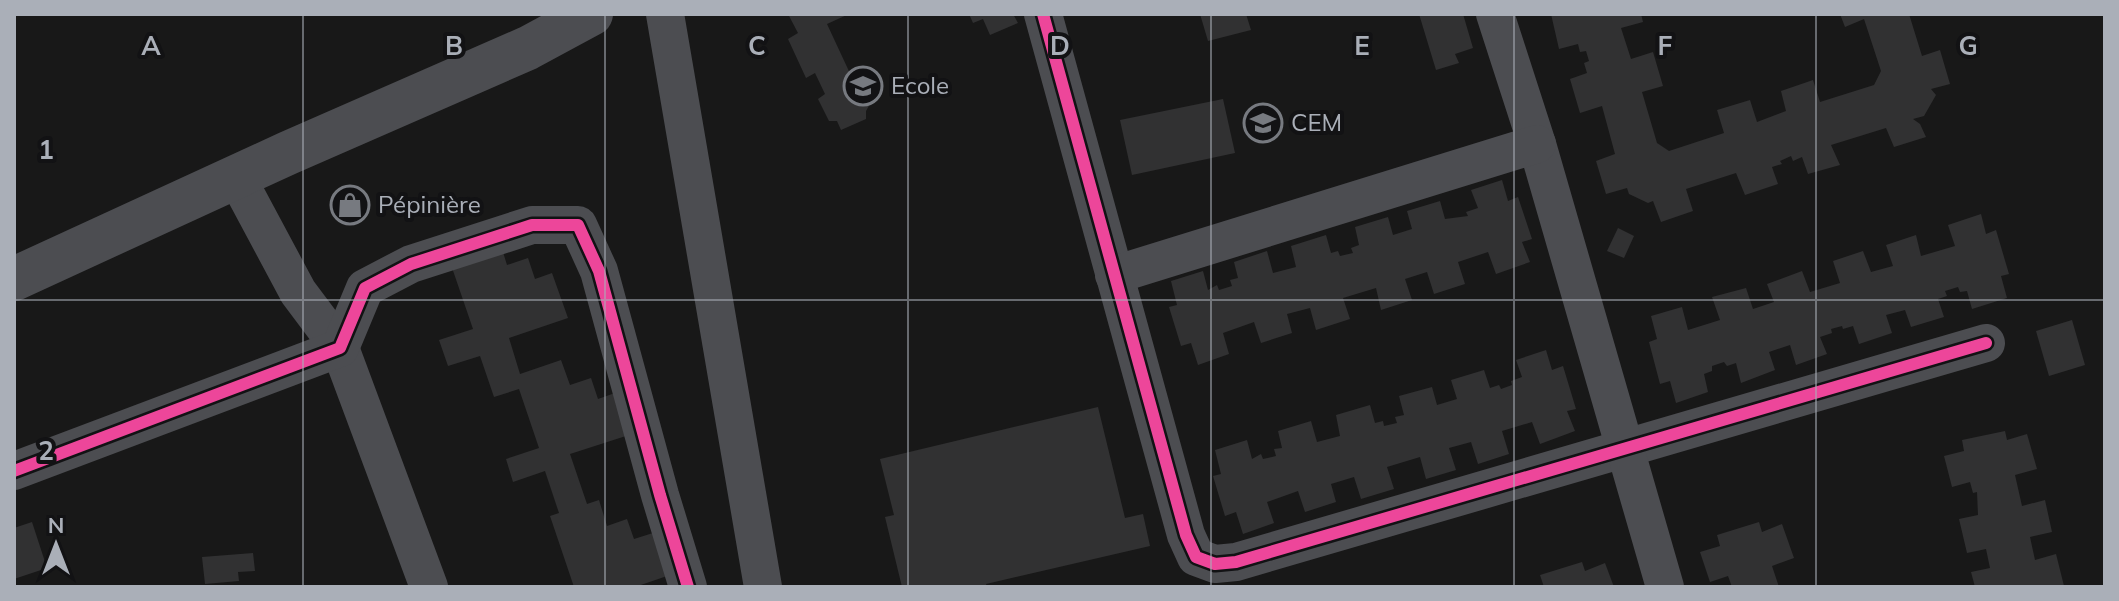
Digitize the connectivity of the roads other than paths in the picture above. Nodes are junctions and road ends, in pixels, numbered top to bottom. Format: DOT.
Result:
graph roads {
  1 [pos="591,14"];
  2 [pos="665,14"];
  3 [pos="1043,14"];
  4 [pos="1495,14"];
  5 [pos="1537,144"];
  6 [pos="237,178"];
  7 [pos="1114,275"];
  8 [pos="14,279"];
  9 [pos="1986,343"];
  10 [pos="340,348"];
  11 [pos="1623,448"];
  12 [pos="14,471"];
  13 [pos="428,587"];
  14 [pos="688,587"];
  15 [pos="763,587"];
  16 [pos="1665,587"];
  1 -- 6 [label="street"];
  2 -- 15 [label="street"];
  3 -- 7 [label="street"];
  4 -- 5 [label="street"];
  5 -- 7 [label="street"];
  5 -- 11 [label="street"];
  6 -- 8 [label="street"];
  6 -- 10 [label="street"];
  7 -- 11 [label="street"];
  9 -- 11 [label="street"];
  10 -- 12 [label="street"];
  10 -- 13 [label="street"];
  10 -- 14 [label="street"];
  11 -- 16 [label="street"];
}
